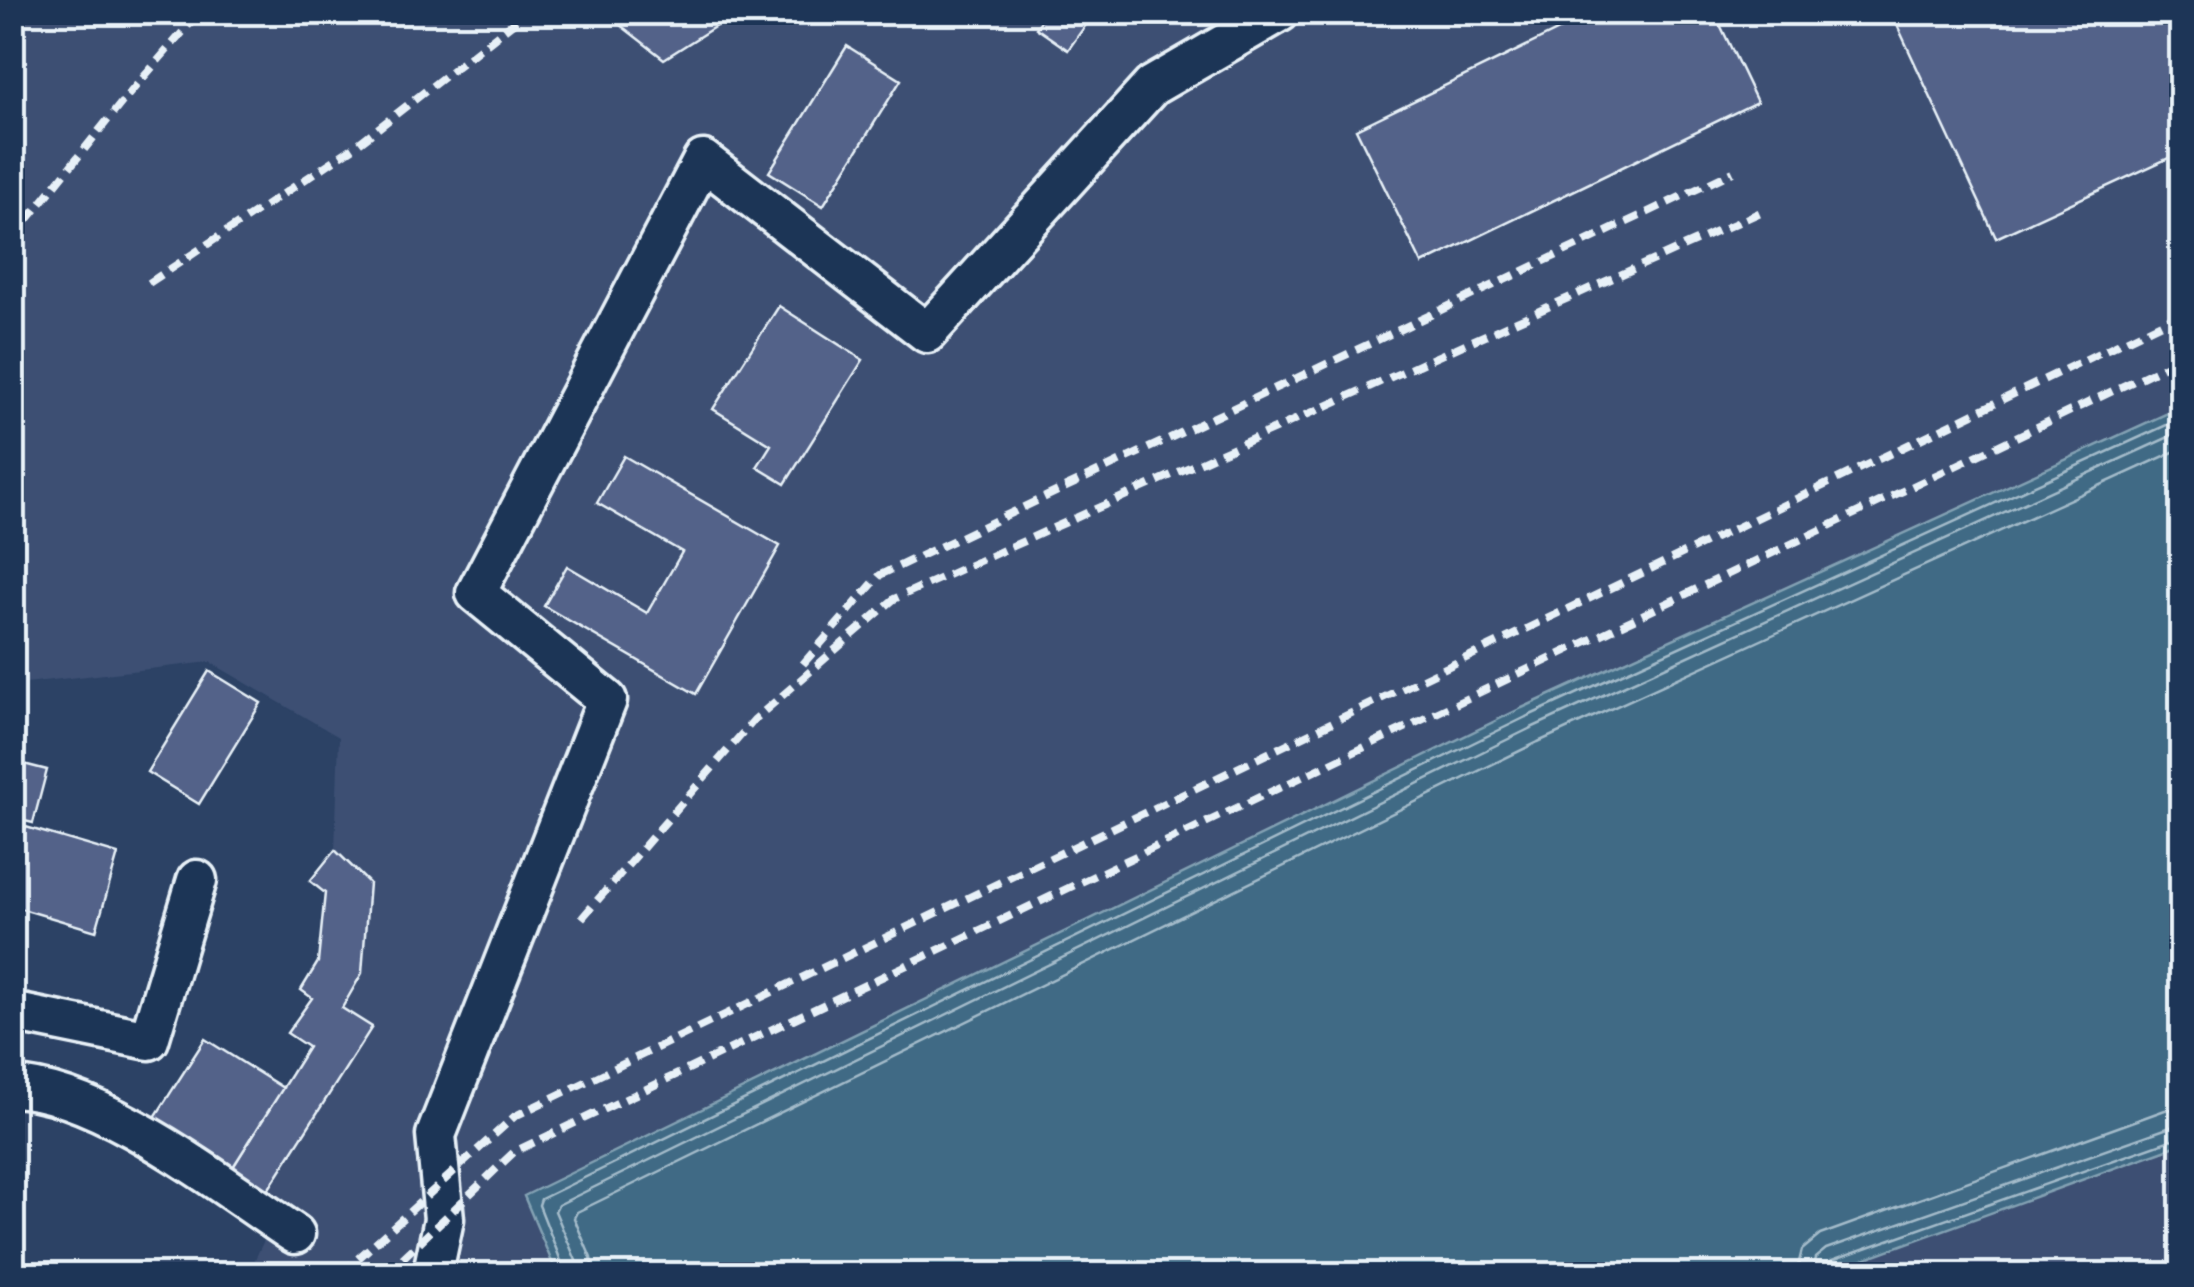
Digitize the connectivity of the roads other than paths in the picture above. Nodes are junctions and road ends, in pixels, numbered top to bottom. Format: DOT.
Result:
graph roads {
  1 [pos="1280,12"];
  2 [pos="197,880"];
  3 [pos="12,1012"];
  4 [pos="12,1087"];
  5 [pos="295,1234"];
  6 [pos="433,1274"];
  1 -- 6 [label="lane"];
  2 -- 3 [label="lane"];
  4 -- 5 [label="lane"];
}
